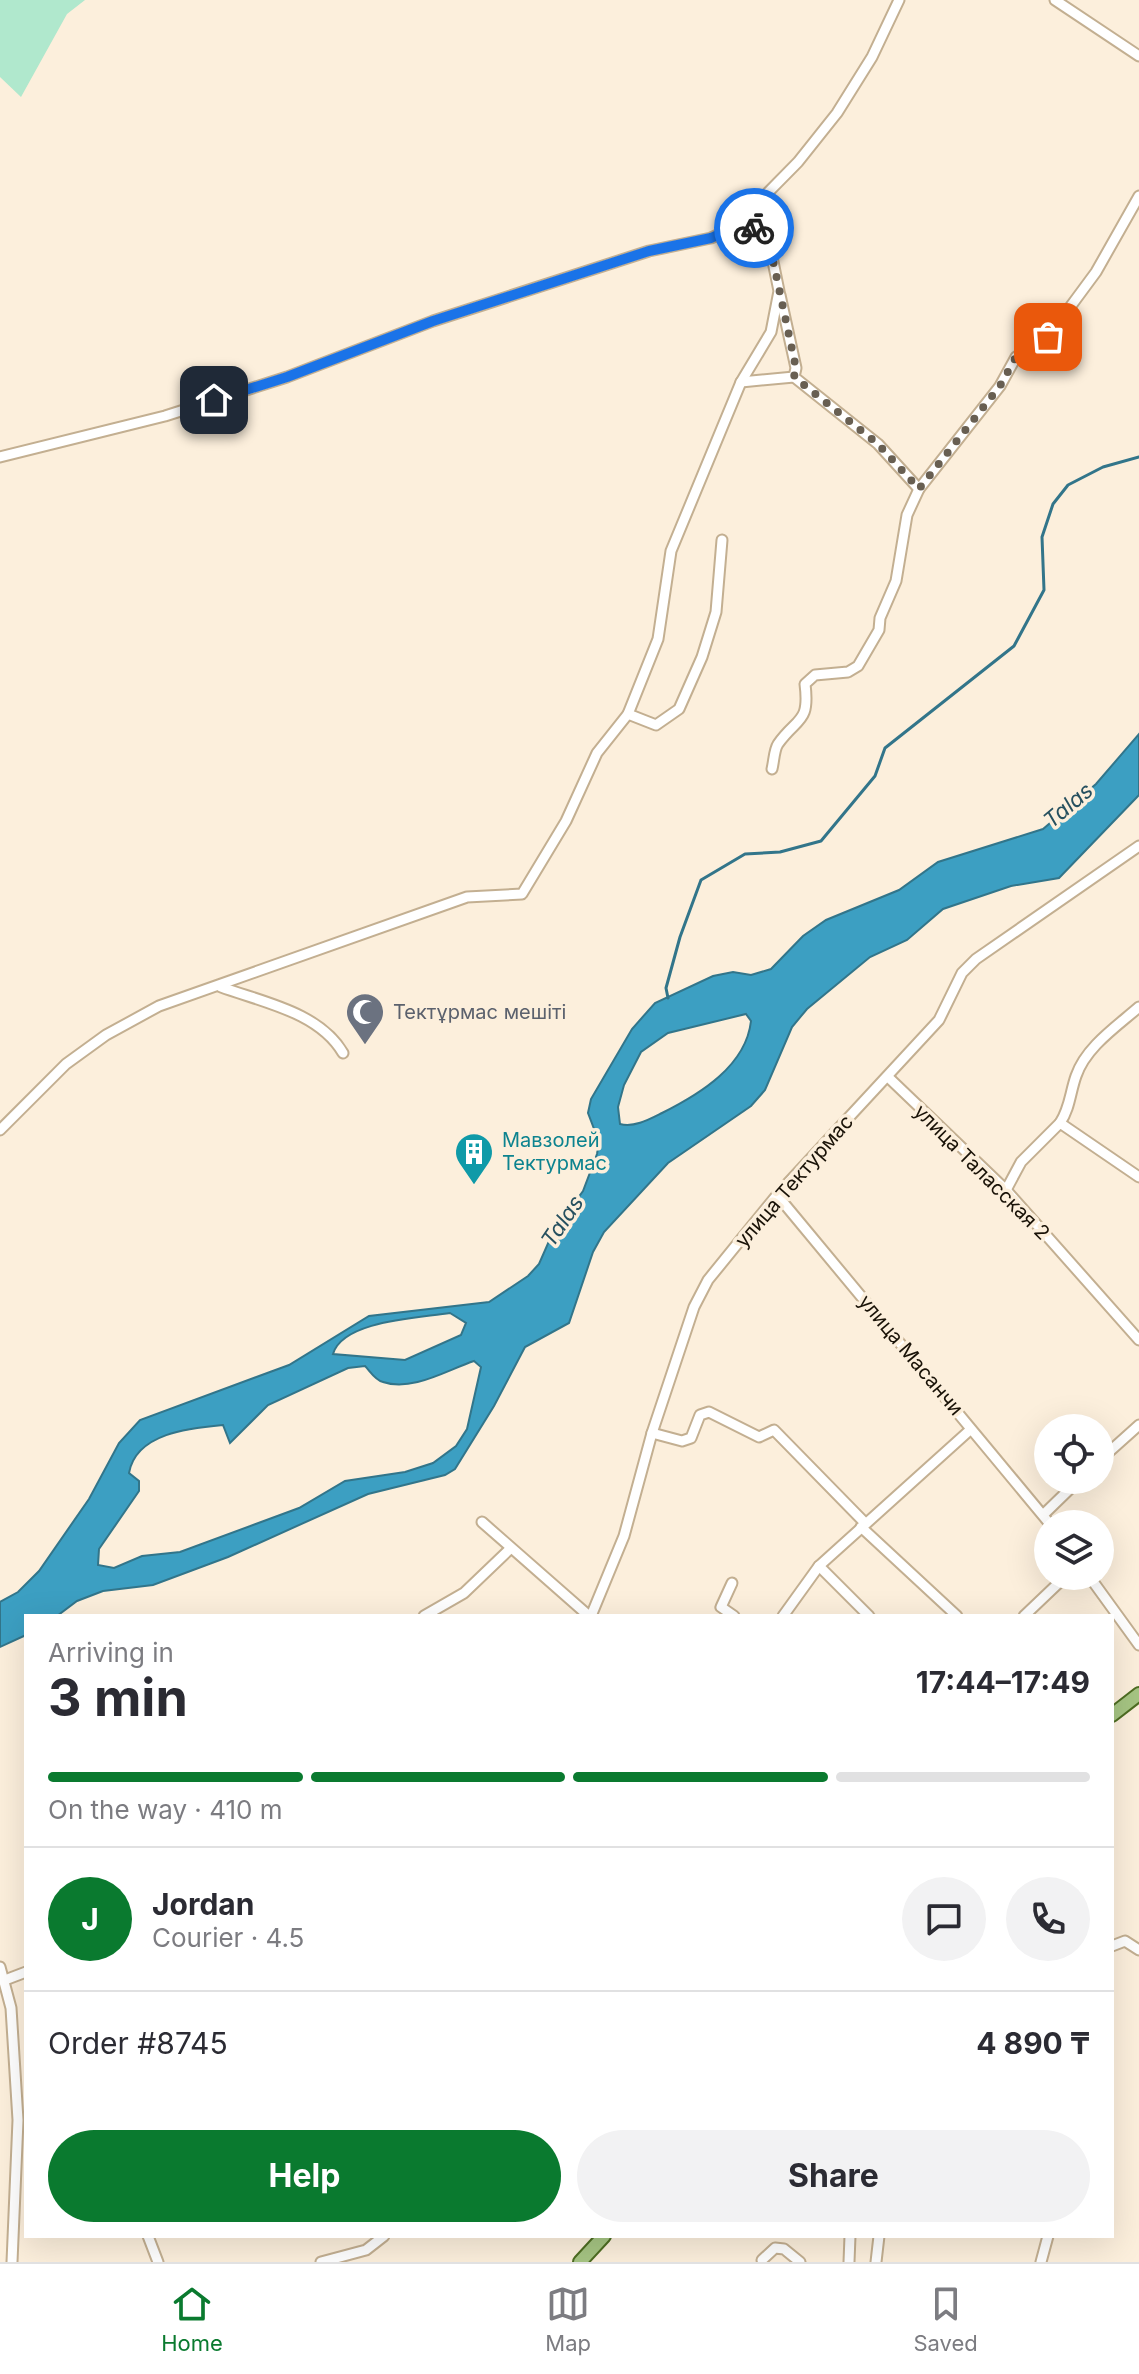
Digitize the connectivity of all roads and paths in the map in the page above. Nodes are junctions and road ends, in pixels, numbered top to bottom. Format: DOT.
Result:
graph roads {
  1 [pos="899,0"];
  2 [pos="1055,0"];
  3 [pos="1139,56"];
  4 [pos="1139,196"];
  5 [pos="766,198"];
  6 [pos="733,228"];
  7 [pos="768,237"];
  8 [pos="779,291"];
  9 [pos="794,377"];
  10 [pos="741,382"];
  11 [pos="0,457"];
  12 [pos="919,489"];
  13 [pos="722,540"];
  14 [pos="628,714"];
  15 [pos="772,769"];
  16 [pos="1139,846"];
  17 [pos="221,987"];
  18 [pos="1139,1007"];
  19 [pos="343,1053"];
  20 [pos="888,1077"];
  21 [pos="1060,1123"];
  22 [pos="0,1130"];
  23 [pos="1139,1177"];
  24 [pos="1006,1190"];
  25 [pos="777,1195"];
  26 [pos="1139,1340"];
  27 [pos="1139,1425"];
  28 [pos="970,1430"];
  29 [pos="652,1433"];
  30 [pos="1114,1447"];
  31 [pos="1065,1494"];
  32 [pos="1040,1510"];
  33 [pos="1048,1510"];
  34 [pos="482,1522"];
  35 [pos="863,1525"];
  36 [pos="511,1548"];
  37 [pos="819,1566"];
  38 [pos="732,1583"];
  39 [pos="1051,1590"];
  40 [pos="1099,1590"];
  41 [pos="427,1614"];
  42 [pos="588,1614"];
  43 [pos="591,1614"];
  44 [pos="731,1614"];
  45 [pos="784,1614"];
  46 [pos="867,1614"];
  47 [pos="955,1614"];
  48 [pos="1026,1614"];
  49 [pos="1139,1645"];
  50 [pos="1139,1694"];
  51 [pos="1114,1713"];
  52 [pos="1114,1945"];
  53 [pos="1139,1950"];
  54 [pos="0,1967"];
  55 [pos="24,1973"];
  56 [pos="5,1986"];
  57 [pos="22,2118"];
  58 [pos="149,2238"];
  59 [pos="381,2238"];
  60 [pos="602,2238"];
  61 [pos="850,2238"];
  62 [pos="879,2238"];
  63 [pos="1047,2238"];
  64 [pos="762,2260"];
  65 [pos="12,2262"];
  66 [pos="158,2262"];
  67 [pos="321,2262"];
  68 [pos="580,2262"];
  69 [pos="800,2262"];
  70 [pos="849,2262"];
  71 [pos="876,2262"];
  72 [pos="1041,2262"];
  1 -- 5 [label="street"];
  2 -- 3 [label="street"];
  4 -- 12 [label="street"];
  5 -- 6 [label="street"];
  5 -- 7 [label="street"];
  6 -- 7 [label="street"];
  6 -- 11 [label="street"];
  7 -- 8 [label="street"];
  8 -- 9 [label="street"];
  8 -- 10 [label="street"];
  9 -- 10 [label="street"];
  9 -- 12 [label="street"];
  10 -- 14 [label="street"];
  12 -- 15 [label="street"];
  13 -- 14 [label="street"];
  14 -- 17 [label="street"];
  16 -- 20 [label="street, улица Тектурмас"];
  17 -- 19 [label="street"];
  17 -- 22 [label="street"];
  18 -- 21 [label="street"];
  20 -- 24 [label="street, улица Таласская 2"];
  20 -- 25 [label="street, улица Тектурмас"];
  21 -- 23 [label="street"];
  21 -- 24 [label="street"];
  24 -- 26 [label="street, улица Таласская 2"];
  25 -- 28 [label="street, улица Масанчи"];
  25 -- 29 [label="street, улица Тектурмас"];
  27 -- 30 [label="street"];
  28 -- 32 [label="street, улица Масанчи"];
  28 -- 35 [label="street"];
  29 -- 35 [label="street"];
  29 -- 43 [label="street, улица Тектурмас"];
  31 -- 33 [label="street"];
  34 -- 36 [label="street"];
  35 -- 37 [label="street"];
  35 -- 47 [label="street"];
  36 -- 41 [label="street"];
  36 -- 42 [label="street"];
  37 -- 45 [label="street"];
  37 -- 46 [label="street"];
  38 -- 44 [label="street"];
  39 -- 48 [label="street"];
  40 -- 49 [label="street"];
  50 -- 51 [label="main road"];
  52 -- 53 [label="street"];
  54 -- 56 [label="street"];
  55 -- 56 [label="street"];
  56 -- 57 [label="street"];
  57 -- 65 [label="street"];
  58 -- 66 [label="street"];
  59 -- 67 [label="street"];
  60 -- 68 [label="main road"];
  61 -- 70 [label="street"];
  62 -- 71 [label="street"];
  63 -- 72 [label="street"];
  64 -- 69 [label="street"];
}
